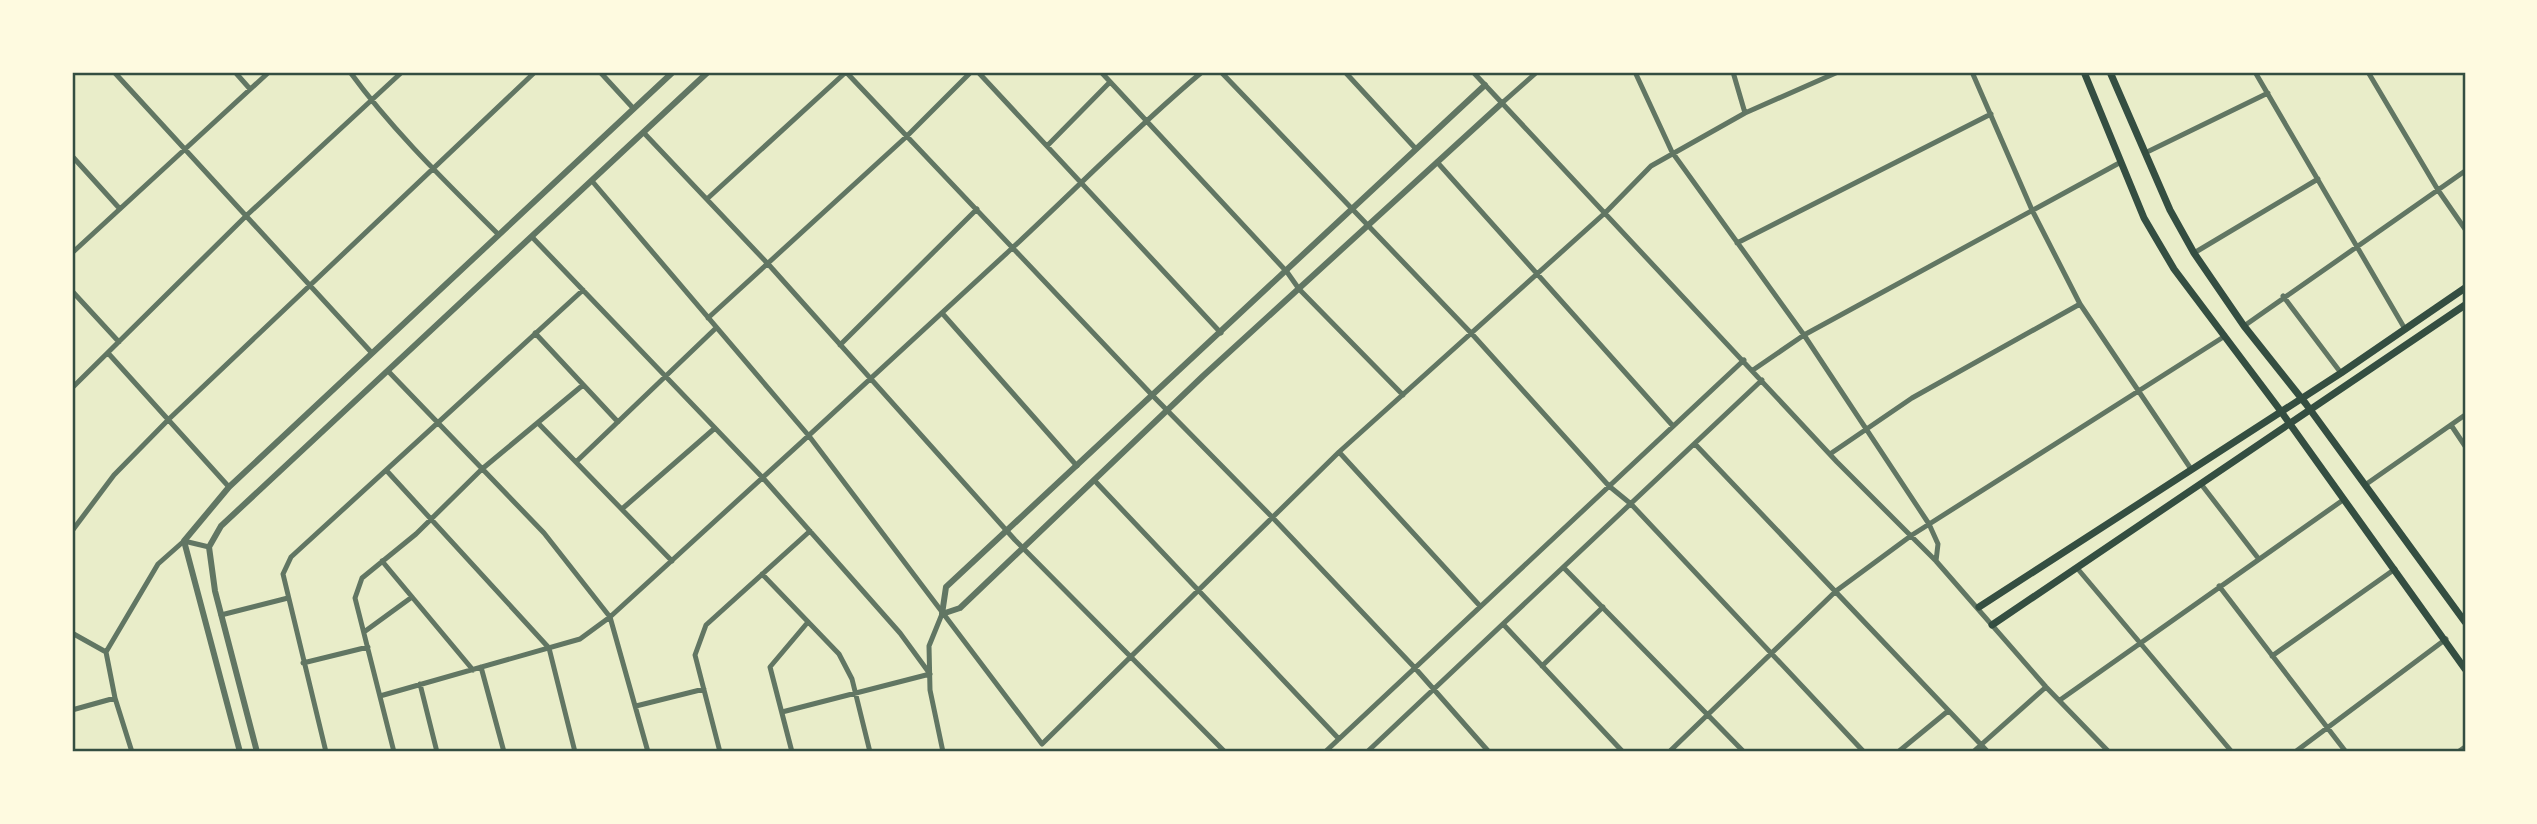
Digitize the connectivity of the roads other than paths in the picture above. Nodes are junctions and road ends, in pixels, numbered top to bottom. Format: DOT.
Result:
graph roads {
  1 [pos="114,72"];
  2 [pos="235,72"];
  3 [pos="269,72"];
  4 [pos="350,72"];
  5 [pos="402,72"];
  6 [pos="536,72"];
  7 [pos="600,72"];
  8 [pos="673,72"];
  9 [pos="708,72"];
  10 [pos="846,72"];
  11 [pos="971,72"];
  12 [pos="978,72"];
  13 [pos="1101,72"];
  14 [pos="1202,72"];
  15 [pos="1221,72"];
  16 [pos="1345,72"];
  17 [pos="1473,72"];
  18 [pos="1536,72"];
  19 [pos="1635,72"];
  20 [pos="1733,72"];
  21 [pos="1838,72"];
  22 [pos="1972,72"];
  23 [pos="2084,72"];
  24 [pos="2110,72"];
  25 [pos="2255,72"];
  26 [pos="2368,72"];
  27 [pos="1827,74"];
  28 [pos="1110,82"];
  29 [pos="1485,85"];
  30 [pos="250,89"];
  31 [pos="2268,93"];
  32 [pos="371,100"];
  33 [pos="1502,103"];
  34 [pos="633,108"];
  35 [pos="1745,113"];
  36 [pos="1990,114"];
  37 [pos="1145,119"];
  38 [pos="644,133"];
  39 [pos="906,137"];
  40 [pos="1047,146"];
  41 [pos="1416,149"];
  42 [pos="183,150"];
  43 [pos="1672,152"];
  44 [pos="2145,153"];
  45 [pos="72,156"];
  46 [pos="1437,162"];
  47 [pos="2121,162"];
  48 [pos="432,167"];
  49 [pos="2465,171"];
  50 [pos="2318,179"];
  51 [pos="592,181"];
  52 [pos="1081,182"];
  53 [pos="2438,190"];
  54 [pos="707,199"];
  55 [pos="120,208"];
  56 [pos="1354,208"];
  57 [pos="977,209"];
  58 [pos="2032,210"];
  59 [pos="1606,212"];
  60 [pos="247,215"];
  61 [pos="1370,224"];
  62 [pos="2465,229"];
  63 [pos="498,234"];
  64 [pos="532,237"];
  65 [pos="1737,243"];
  66 [pos="2357,246"];
  67 [pos="1014,247"];
  68 [pos="72,253"];
  69 [pos="2194,253"];
  70 [pos="769,265"];
  71 [pos="1287,272"];
  72 [pos="1539,273"];
  73 [pos="309,284"];
  74 [pos="2465,288"];
  75 [pos="1298,289"];
  76 [pos="72,290"];
  77 [pos="583,290"];
  78 [pos="2283,296"];
  79 [pos="2080,304"];
  80 [pos="2465,305"];
  81 [pos="942,313"];
  82 [pos="708,318"];
  83 [pos="2244,326"];
  84 [pos="716,328"];
  85 [pos="2405,329"];
  86 [pos="535,333"];
  87 [pos="1221,333"];
  88 [pos="1472,334"];
  89 [pos="1804,335"];
  90 [pos="2225,336"];
  91 [pos="119,342"];
  92 [pos="840,345"];
  93 [pos="371,352"];
  94 [pos="108,353"];
  95 [pos="1744,360"];
  96 [pos="1752,370"];
  97 [pos="388,371"];
  98 [pos="2341,373"];
  99 [pos="665,376"];
  100 [pos="871,379"];
  101 [pos="1762,380"];
  102 [pos="583,385"];
  103 [pos="72,388"];
  104 [pos="2138,391"];
  105 [pos="1403,395"];
  106 [pos="1153,396"];
  107 [pos="2300,397"];
  108 [pos="1168,410"];
  109 [pos="2280,410"];
  110 [pos="2310,411"];
  111 [pos="2465,415"];
  112 [pos="170,419"];
  113 [pos="618,422"];
  114 [pos="438,423"];
  115 [pos="538,423"];
  116 [pos="2290,425"];
  117 [pos="2451,425"];
  118 [pos="1673,426"];
  119 [pos="715,428"];
  120 [pos="1866,429"];
  121 [pos="809,436"];
  122 [pos="1695,444"];
  123 [pos="2465,446"];
  124 [pos="1339,452"];
  125 [pos="1830,454"];
  126 [pos="578,461"];
  127 [pos="1077,466"];
  128 [pos="482,469"];
  129 [pos="386,470"];
  130 [pos="2191,470"];
  131 [pos="762,478"];
  132 [pos="1094,480"];
  133 [pos="2201,484"];
  134 [pos="2365,485"];
  135 [pos="1609,486"];
  136 [pos="229,487"];
  137 [pos="2343,500"];
  138 [pos="1631,504"];
  139 [pos="622,509"];
  140 [pos="1273,518"];
  141 [pos="431,520"];
  142 [pos="1929,524"];
  143 [pos="72,531"];
  144 [pos="810,531"];
  145 [pos="1007,531"];
  146 [pos="1912,535"];
  147 [pos="184,541"];
  148 [pos="209,547"];
  149 [pos="1023,547"];
  150 [pos="2258,558"];
  151 [pos="382,561"];
  152 [pos="671,561"];
  153 [pos="1936,561"];
  154 [pos="1564,568"];
  155 [pos="2077,568"];
  156 [pos="2395,569"];
  157 [pos="762,574"];
  158 [pos="2219,586"];
  159 [pos="1836,591"];
  160 [pos="1199,592"];
  161 [pos="412,597"];
  162 [pos="288,598"];
  163 [pos="1480,606"];
  164 [pos="1603,607"];
  165 [pos="1979,607"];
  166 [pos="942,614"];
  167 [pos="221,615"];
  168 [pos="610,617"];
  169 [pos="808,622"];
  170 [pos="2465,622"];
  171 [pos="1503,625"];
  172 [pos="1992,625"];
  173 [pos="364,632"];
  174 [pos="72,633"];
  175 [pos="2446,639"];
  176 [pos="2138,644"];
  177 [pos="368,647"];
  178 [pos="549,648"];
  179 [pos="106,652"];
  180 [pos="1772,654"];
  181 [pos="2272,656"];
  182 [pos="1132,658"];
  183 [pos="303,663"];
  184 [pos="1542,666"];
  185 [pos="481,667"];
  186 [pos="1415,668"];
  187 [pos="2465,669"];
  188 [pos="473,670"];
  189 [pos="930,674"];
  190 [pos="420,684"];
  191 [pos="2046,687"];
  192 [pos="704,689"];
  193 [pos="855,691"];
  194 [pos="1433,691"];
  195 [pos="380,695"];
  196 [pos="115,698"];
  197 [pos="2060,700"];
  198 [pos="636,706"];
  199 [pos="72,710"];
  200 [pos="1948,711"];
  201 [pos="782,712"];
  202 [pos="1709,714"];
  203 [pos="2326,728"];
  204 [pos="1339,740"];
  205 [pos="1980,745"];
  206 [pos="2465,747"];
  207 [pos="132,752"];
  208 [pos="240,752"];
  209 [pos="257,752"];
  210 [pos="326,752"];
  211 [pos="394,752"];
  212 [pos="437,752"];
  213 [pos="504,752"];
  214 [pos="575,752"];
  215 [pos="648,752"];
  216 [pos="720,752"];
  217 [pos="792,752"];
  218 [pos="870,752"];
  219 [pos="943,752"];
  220 [pos="1225,752"];
  221 [pos="1325,752"];
  222 [pos="1367,752"];
  223 [pos="1489,752"];
  224 [pos="1623,752"];
  225 [pos="1669,752"];
  226 [pos="1744,752"];
  227 [pos="1864,752"];
  228 [pos="1898,752"];
  229 [pos="1973,752"];
  230 [pos="1988,752"];
  231 [pos="2108,752"];
  232 [pos="2232,752"];
  233 [pos="2295,752"];
  234 [pos="2346,752"];
  235 [pos="2458,752"];
  1 -- 42 [label="street"];
  2 -- 30 [label="street"];
  3 -- 30 [label="street"];
  4 -- 32 [label="street"];
  5 -- 32 [label="street"];
  6 -- 48 [label="street"];
  7 -- 34 [label="street"];
  8 -- 34 [label="street"];
  9 -- 38 [label="street"];
  10 -- 39 [label="street"];
  10 -- 54 [label="street"];
  11 -- 39 [label="street"];
  12 -- 40 [label="street"];
  13 -- 28 [label="street"];
  14 -- 37 [label="street"];
  15 -- 56 [label="street"];
  16 -- 41 [label="street"];
  17 -- 29 [label="street"];
  18 -- 33 [label="street"];
  19 -- 43 [label="street"];
  20 -- 35 [label="street"];
  21 -- 27 [label="street"];
  22 -- 36 [label="street"];
  23 -- 47 [label="main road"];
  24 -- 44 [label="main road"];
  25 -- 31 [label="street"];
  26 -- 53 [label="street"];
  27 -- 35 [label="street"];
  28 -- 37 [label="street"];
  28 -- 40 [label="street"];
  29 -- 33 [label="street"];
  29 -- 41 [label="street"];
  30 -- 42 [label="street"];
  31 -- 44 [label="street"];
  31 -- 50 [label="street"];
  32 -- 48 [label="street"];
  32 -- 60 [label="street"];
  33 -- 46 [label="street"];
  33 -- 59 [label="street"];
  34 -- 63 [label="street"];
  35 -- 43 [label="street"];
  36 -- 58 [label="street"];
  36 -- 65 [label="street"];
  37 -- 52 [label="street"];
  37 -- 71 [label="street"];
  38 -- 51 [label="street"];
  38 -- 54 [label="street"];
  39 -- 57 [label="street"];
  39 -- 70 [label="street"];
  40 -- 52 [label="street"];
  41 -- 56 [label="street"];
  42 -- 55 [label="street"];
  42 -- 60 [label="street"];
  43 -- 59 [label="street"];
  43 -- 65 [label="street"];
  44 -- 69 [label="main road"];
  45 -- 55 [label="street"];
  46 -- 61 [label="street"];
  46 -- 72 [label="street"];
  47 -- 58 [label="street"];
  47 -- 90 [label="main road"];
  48 -- 63 [label="street"];
  48 -- 73 [label="street"];
  49 -- 53 [label="street"];
  50 -- 66 [label="street"];
  50 -- 69 [label="street"];
  51 -- 64 [label="street"];
  51 -- 82 [label="street"];
  52 -- 67 [label="street"];
  52 -- 87 [label="street"];
  53 -- 62 [label="street"];
  53 -- 66 [label="street"];
  54 -- 70 [label="street"];
  55 -- 68 [label="street"];
  56 -- 61 [label="street"];
  56 -- 71 [label="street"];
  57 -- 67 [label="street"];
  57 -- 92 [label="street"];
  58 -- 79 [label="street"];
  58 -- 89 [label="street"];
  59 -- 72 [label="street"];
  59 -- 95 [label="street"];
  60 -- 73 [label="street"];
  60 -- 91 [label="street"];
  61 -- 75 [label="street"];
  61 -- 88 [label="street"];
  63 -- 93 [label="street"];
  64 -- 77 [label="street"];
  64 -- 97 [label="street"];
  65 -- 89 [label="street"];
  66 -- 78 [label="street"];
  66 -- 85 [label="street"];
  67 -- 81 [label="street"];
  67 -- 106 [label="street"];
  69 -- 83 [label="main road"];
  70 -- 82 [label="street"];
  70 -- 92 [label="street"];
  71 -- 75 [label="street"];
  71 -- 87 [label="street"];
  72 -- 88 [label="street"];
  72 -- 118 [label="street"];
  73 -- 93 [label="street"];
  73 -- 112 [label="street"];
  74 -- 85 [label="main road"];
  75 -- 105 [label="street"];
  75 -- 108 [label="street"];
  76 -- 91 [label="street"];
  77 -- 86 [label="street"];
  77 -- 99 [label="street"];
  78 -- 83 [label="street"];
  78 -- 98 [label="street"];
  79 -- 104 [label="street"];
  79 -- 120 [label="street"];
  80 -- 110 [label="main road"];
  81 -- 100 [label="street"];
  81 -- 127 [label="street"];
  82 -- 84 [label="street"];
  83 -- 107 [label="main road"];
  84 -- 99 [label="street"];
  84 -- 121 [label="street"];
  85 -- 98 [label="main road"];
  86 -- 102 [label="street"];
  86 -- 114 [label="street"];
  87 -- 106 [label="street"];
  88 -- 105 [label="street"];
  88 -- 135 [label="street"];
  89 -- 96 [label="street"];
  89 -- 120 [label="street"];
  90 -- 104 [label="street"];
  90 -- 109 [label="main road"];
  91 -- 94 [label="street"];
  92 -- 100 [label="street"];
  93 -- 136 [label="street"];
  94 -- 103 [label="street"];
  94 -- 112 [label="street"];
  95 -- 96 [label="street"];
  95 -- 118 [label="street"];
  96 -- 101 [label="street"];
  97 -- 114 [label="street"];
  97 -- 148 [label="street"];
  98 -- 107 [label="main road"];
  99 -- 113 [label="street"];
  99 -- 119 [label="street"];
  100 -- 121 [label="street"];
  100 -- 145 [label="street"];
  101 -- 122 [label="street"];
  101 -- 125 [label="street"];
  102 -- 113 [label="street"];
  102 -- 115 [label="street"];
  104 -- 130 [label="street"];
  104 -- 142 [label="street"];
  105 -- 124 [label="street"];
  106 -- 108 [label="street"];
  106 -- 127 [label="street"];
  107 -- 109 [label="main road"];
  107 -- 110 [label="main road"];
  108 -- 132 [label="street"];
  108 -- 140 [label="street"];
  109 -- 116 [label="main road"];
  109 -- 130 [label="main road"];
  110 -- 116 [label="main road"];
  110 -- 134 [label="main road"];
  111 -- 117 [label="street"];
  112 -- 136 [label="street"];
  112 -- 143 [label="street"];
  113 -- 126 [label="street"];
  114 -- 128 [label="street"];
  114 -- 129 [label="street"];
  115 -- 126 [label="street"];
  115 -- 128 [label="street"];
  116 -- 133 [label="main road"];
  116 -- 137 [label="main road"];
  117 -- 123 [label="street"];
  117 -- 134 [label="street"];
  118 -- 135 [label="street"];
  119 -- 131 [label="street"];
  119 -- 139 [label="street"];
  120 -- 125 [label="street"];
  120 -- 142 [label="street"];
  121 -- 131 [label="street"];
  121 -- 166 [label="street"];
  122 -- 138 [label="street"];
  122 -- 159 [label="street"];
  124 -- 140 [label="street"];
  124 -- 163 [label="street"];
  125 -- 146 [label="street"];
  126 -- 139 [label="street"];
  127 -- 145 [label="street"];
  128 -- 141 [label="street"];
  128 -- 168 [label="street"];
  129 -- 141 [label="street"];
  129 -- 162 [label="street"];
  130 -- 165 [label="main road"];
  131 -- 144 [label="street"];
  131 -- 152 [label="street"];
  132 -- 149 [label="street"];
  132 -- 160 [label="street"];
  133 -- 150 [label="street"];
  133 -- 155 [label="main road"];
  134 -- 170 [label="main road"];
  135 -- 138 [label="street"];
  135 -- 163 [label="street"];
  136 -- 147 [label="street"];
  137 -- 150 [label="street"];
  137 -- 156 [label="main road"];
  138 -- 154 [label="street"];
  138 -- 180 [label="street"];
  139 -- 152 [label="street"];
  140 -- 160 [label="street"];
  140 -- 186 [label="street"];
  141 -- 151 [label="street"];
  141 -- 178 [label="street"];
  142 -- 146 [label="street"];
  142 -- 153 [label="street"];
  144 -- 157 [label="street"];
  144 -- 189 [label="street"];
  145 -- 149 [label="street"];
  145 -- 166 [label="street"];
  146 -- 153 [label="street"];
  146 -- 159 [label="street"];
  147 -- 148 [label="street"];
  147 -- 179 [label="street"];
  147 -- 208 [label="street"];
  148 -- 167 [label="street"];
  149 -- 166 [label="street"];
  149 -- 182 [label="street"];
  150 -- 158 [label="street"];
  151 -- 161 [label="street"];
  151 -- 173 [label="street"];
  152 -- 168 [label="street"];
  153 -- 165 [label="street"];
  154 -- 164 [label="street"];
  154 -- 171 [label="street"];
  155 -- 172 [label="main road"];
  155 -- 176 [label="street"];
  156 -- 175 [label="main road"];
  156 -- 181 [label="street"];
  157 -- 169 [label="street"];
  157 -- 192 [label="street"];
  158 -- 176 [label="street"];
  158 -- 181 [label="street"];
  159 -- 180 [label="street"];
  159 -- 200 [label="street"];
  160 -- 182 [label="street"];
  160 -- 204 [label="street"];
  161 -- 173 [label="street"];
  161 -- 188 [label="street"];
  162 -- 167 [label="street"];
  162 -- 183 [label="street"];
  163 -- 186 [label="street"];
  164 -- 184 [label="street"];
  164 -- 202 [label="street"];
  165 -- 172 [label="street"];
  166 -- 182 [label="street"];
  166 -- 189 [label="street"];
  167 -- 209 [label="street"];
  168 -- 178 [label="street"];
  168 -- 198 [label="street"];
  169 -- 193 [label="street"];
  169 -- 201 [label="street"];
  171 -- 184 [label="street"];
  171 -- 194 [label="street"];
  172 -- 191 [label="street"];
  173 -- 177 [label="street"];
  174 -- 179 [label="street"];
  175 -- 187 [label="main road"];
  175 -- 203 [label="street"];
  176 -- 197 [label="street"];
  176 -- 232 [label="street"];
  177 -- 183 [label="street"];
  177 -- 195 [label="street"];
  178 -- 185 [label="street"];
  178 -- 214 [label="street"];
  179 -- 196 [label="street"];
  180 -- 202 [label="street"];
  180 -- 227 [label="street"];
  181 -- 203 [label="street"];
  182 -- 220 [label="street"];
  183 -- 210 [label="street"];
  184 -- 224 [label="street"];
  185 -- 188 [label="street"];
  185 -- 213 [label="street"];
  186 -- 194 [label="street"];
  186 -- 204 [label="street"];
  188 -- 190 [label="street"];
  189 -- 193 [label="street"];
  189 -- 219 [label="street"];
  190 -- 195 [label="street"];
  190 -- 212 [label="street"];
  191 -- 197 [label="street"];
  191 -- 205 [label="street"];
  192 -- 198 [label="street"];
  192 -- 216 [label="street"];
  193 -- 201 [label="street"];
  193 -- 218 [label="street"];
  194 -- 222 [label="street"];
  194 -- 223 [label="street"];
  195 -- 211 [label="street"];
  196 -- 199 [label="street"];
  196 -- 207 [label="street"];
  197 -- 231 [label="street"];
  198 -- 215 [label="street"];
  200 -- 205 [label="street"];
  200 -- 228 [label="street"];
  201 -- 217 [label="street"];
  202 -- 225 [label="street"];
  202 -- 226 [label="street"];
  203 -- 233 [label="street"];
  203 -- 234 [label="street"];
  204 -- 221 [label="street"];
  205 -- 229 [label="street"];
  205 -- 230 [label="street"];
  206 -- 235 [label="street"];
}
